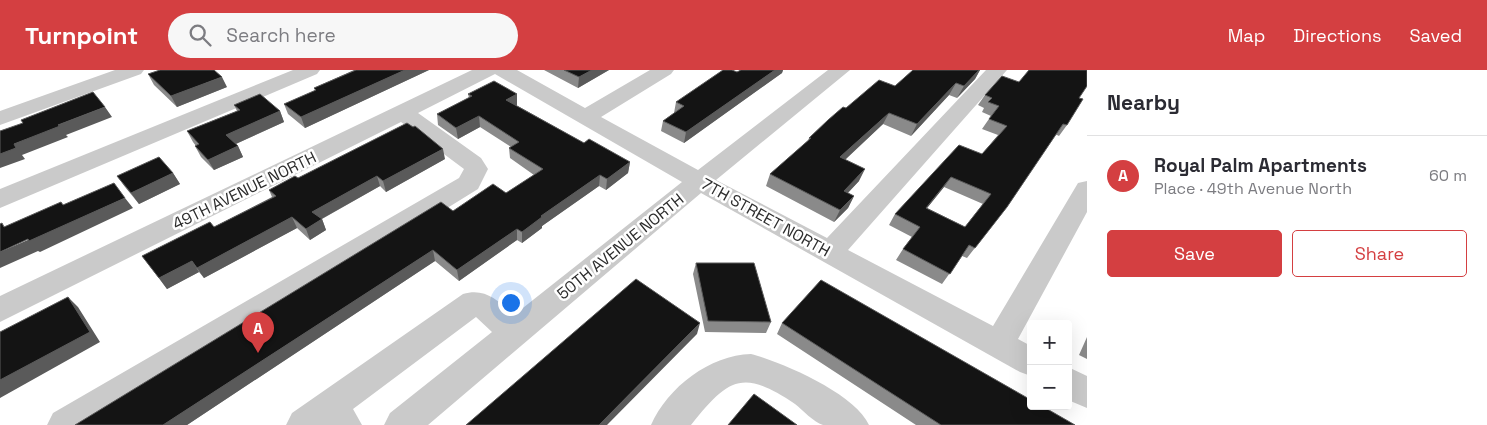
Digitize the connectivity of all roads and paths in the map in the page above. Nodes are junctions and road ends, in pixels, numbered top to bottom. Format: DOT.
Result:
graph roads {
  1 [pos="134,70"];
  2 [pos="310,70"];
  3 [pos="488,70"];
  4 [pos="502,70"];
  5 [pos="664,70"];
  6 [pos="840,70"];
  7 [pos="997,70"];
  8 [pos="402,112"];
  9 [pos="585,117"];
  10 [pos="0,118"];
  11 [pos="699,181"];
  12 [pos="1087,189"];
  13 [pos="0,199"];
  14 [pos="830,252"];
  15 [pos="0,310"];
  16 [pos="514,333"];
  17 [pos="999,344"];
  18 [pos="1027,360"];
  19 [pos="1072,384"];
  20 [pos="1087,393"];
  21 [pos="326,419"];
  22 [pos="65,425"];
  23 [pos="402,425"];
  24 [pos="669,425"];
  25 [pos="851,425"];
  1 -- 10 [label="street"];
  2 -- 13 [label="street"];
  3 -- 8 [label="street, 49TH AVENUE NORTH"];
  4 -- 9 [label="street, 7TH STREET NORTH"];
  5 -- 9 [label="street"];
  6 -- 11 [label="street, 50TH AVENUE NORTH"];
  7 -- 14 [label="street"];
  8 -- 15 [label="street, 49TH AVENUE NORTH"];
  8 -- 22 [label="street"];
  9 -- 11 [label="street, 7TH STREET NORTH"];
  11 -- 14 [label="street, 7TH STREET NORTH"];
  11 -- 16 [label="street, 50TH AVENUE NORTH"];
  12 -- 17 [label="street"];
  14 -- 17 [label="street, 7TH STREET NORTH"];
  16 -- 21 [label="street"];
  16 -- 23 [label="street, 50TH AVENUE NORTH"];
  17 -- 18 [label="street, 7TH STREET NORTH"];
  19 -- 20 [label="street"];
  24 -- 25 [label="street"];
}
